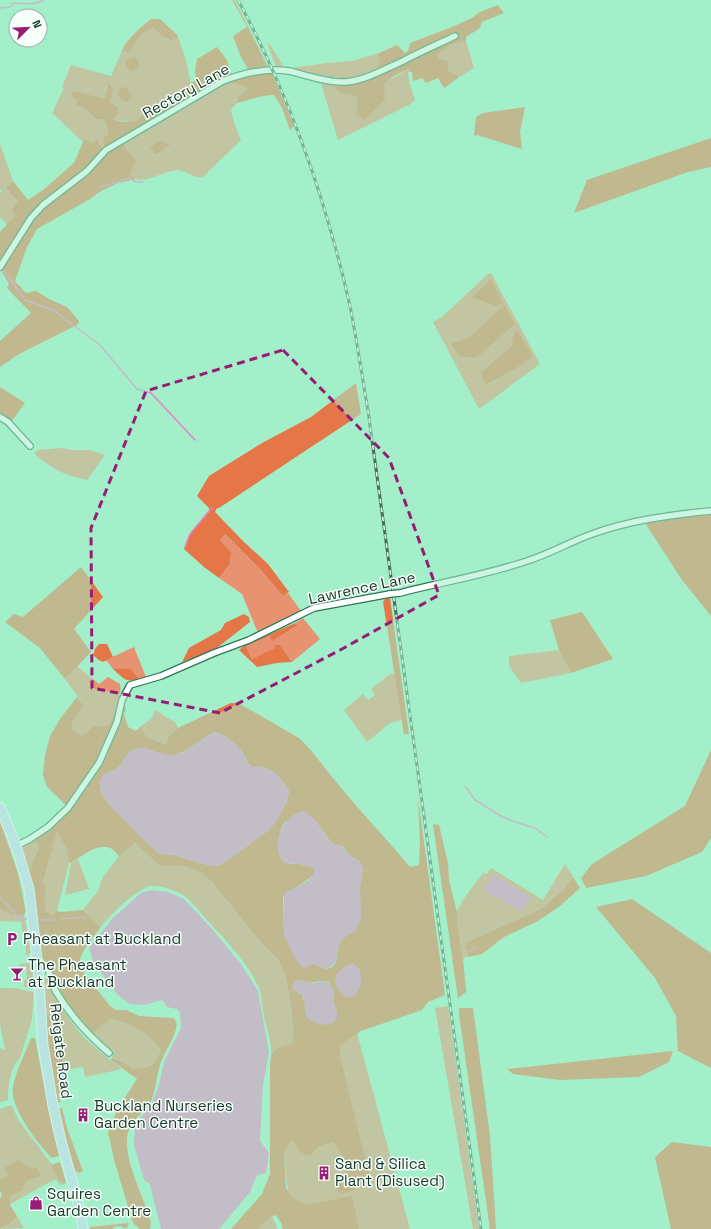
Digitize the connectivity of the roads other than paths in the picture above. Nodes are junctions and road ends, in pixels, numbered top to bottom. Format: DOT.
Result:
graph roads {
  1 [pos="455,36"];
  2 [pos="0,267"];
  3 [pos="0,416"];
  4 [pos="30,446"];
  5 [pos="711,511"];
  6 [pos="0,807"];
  7 [pos="16,846"];
  8 [pos="38,968"];
  9 [pos="109,1053"];
  10 [pos="83,1229"];
  1 -- 2 [label="street, Rectory Lane"];
  3 -- 4 [label="street"];
  5 -- 7 [label="street, Lawrence Lane, bridge"];
  6 -- 7 [label="main road, Reigate Road"];
  7 -- 8 [label="main road, Reigate Road"];
  8 -- 9 [label="street"];
  8 -- 10 [label="main road, Reigate Road"];
}
